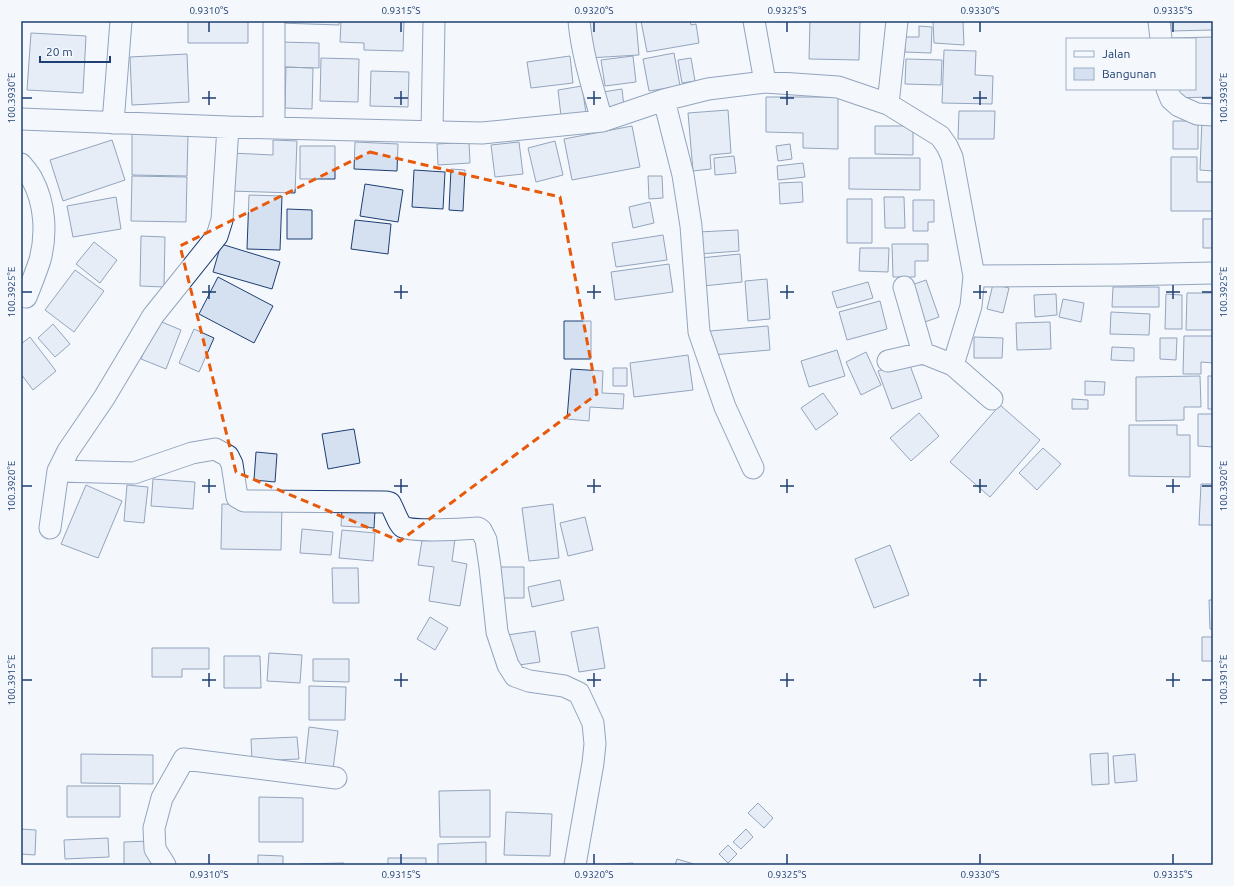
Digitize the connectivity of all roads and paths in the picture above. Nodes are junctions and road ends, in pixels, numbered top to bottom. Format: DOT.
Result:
graph roads {
  1 [pos="121,21"];
  2 [pos="274,21"];
  3 [pos="434,21"];
  4 [pos="579,21"];
  5 [pos="754,21"];
  6 [pos="897,21"];
  7 [pos="1159,21"];
  8 [pos="1161,38"];
  9 [pos="765,82"];
  10 [pos="1167,90"];
  11 [pos="664,100"];
  12 [pos="888,104"];
  13 [pos="1213,115"];
  14 [pos="21,119"];
  15 [pos="602,121"];
  16 [pos="113,123"];
  17 [pos="228,127"];
  18 [pos="274,128"];
  19 [pos="432,132"];
  20 [pos="21,164"];
  21 [pos="1213,273"];
  22 [pos="974,276"];
  23 [pos="904,287"];
  24 [pos="26,297"];
  25 [pos="923,353"];
  26 [pos="888,361"];
  27 [pos="953,365"];
  28 [pos="992,399"];
  29 [pos="753,468"];
  30 [pos="58,471"];
  31 [pos="50,528"];
  32 [pos="336,778"];
  33 [pos="165,865"];
  34 [pos="575,865"];
  1 -- 16 [label="street"];
  2 -- 18 [label="street"];
  3 -- 19 [label="street"];
  4 -- 15 [label="street"];
  5 -- 9 [label="street"];
  6 -- 12 [label="street"];
  7 -- 8 [label="street"];
  9 -- 11 [label="street"];
  9 -- 12 [label="street"];
  10 -- 13 [label="street"];
  11 -- 15 [label="street"];
  11 -- 29 [label="street"];
  12 -- 22 [label="street"];
  14 -- 16 [label="street"];
  15 -- 19 [label="street"];
  16 -- 17 [label="street"];
  17 -- 18 [label="street"];
  17 -- 30 [label="street"];
  18 -- 19 [label="street"];
  20 -- 24 [label="street"];
  21 -- 22 [label="street"];
  22 -- 27 [label="street"];
  23 -- 25 [label="street"];
  25 -- 26 [label="street"];
  25 -- 27 [label="street"];
  27 -- 28 [label="street"];
  30 -- 31 [label="street"];
  30 -- 34 [label="street"];
  32 -- 33 [label="street"];
}
